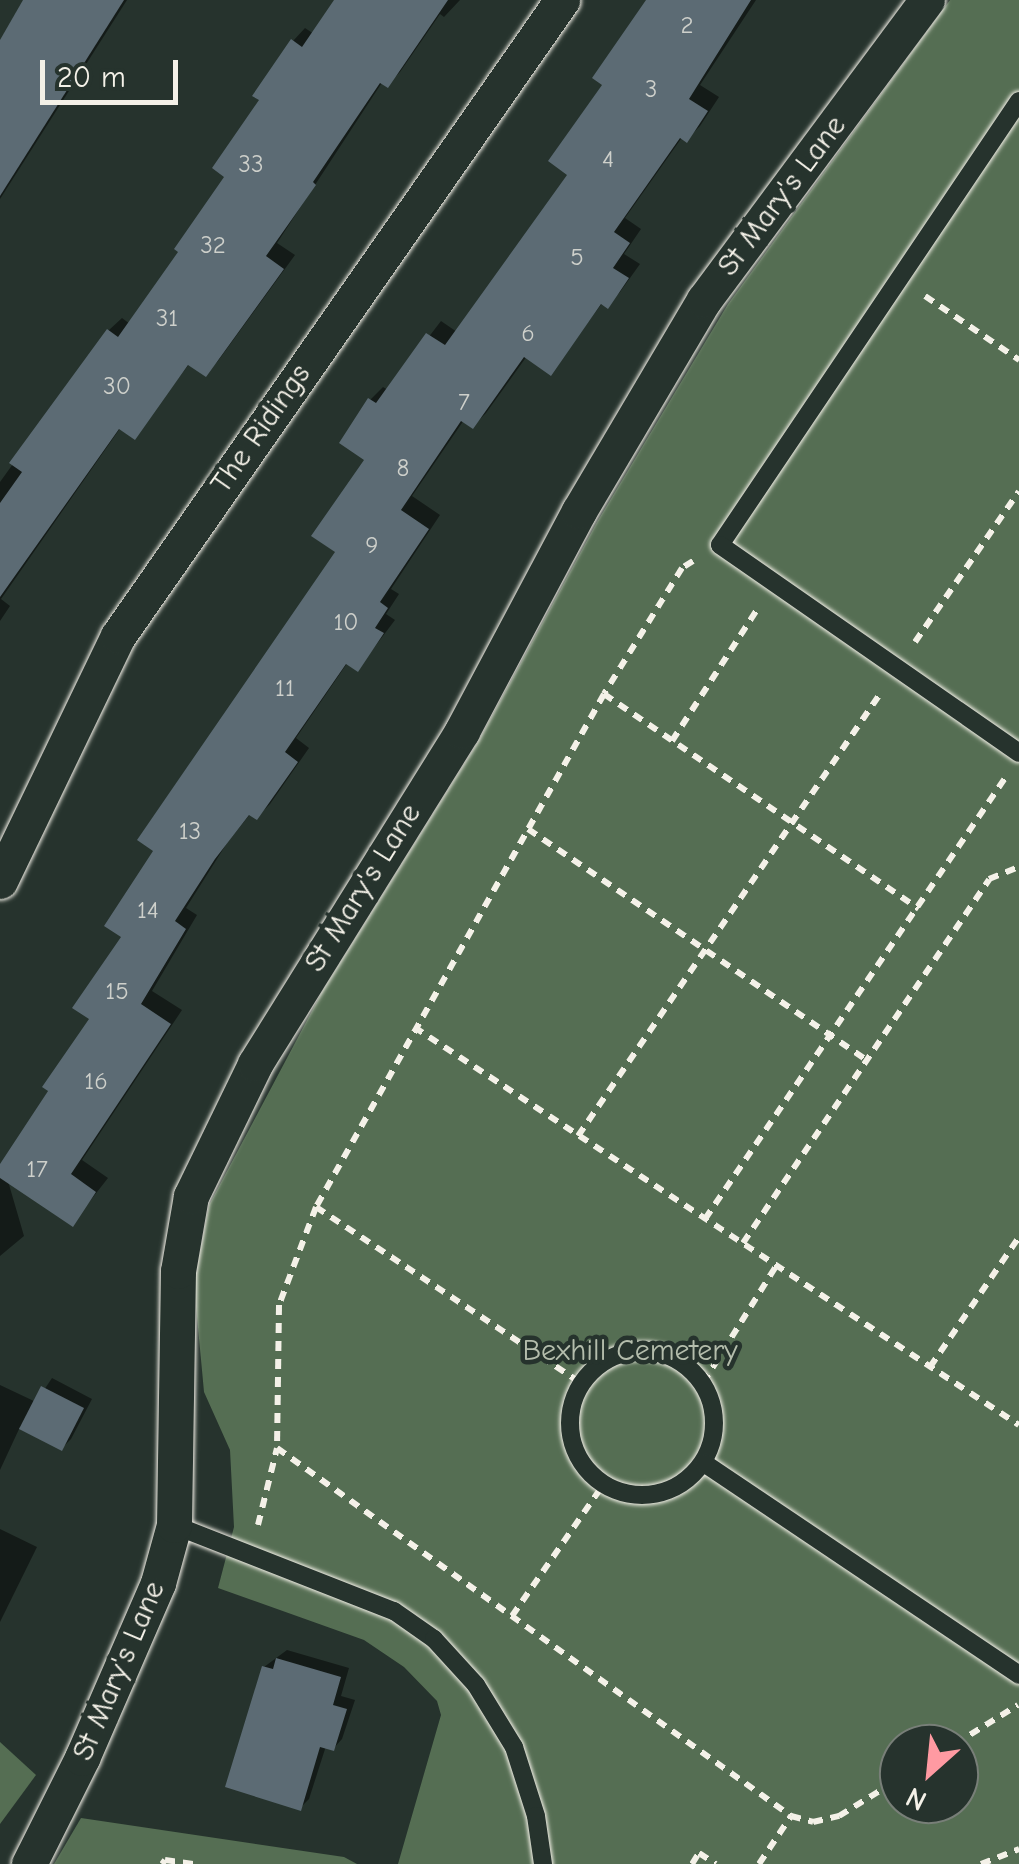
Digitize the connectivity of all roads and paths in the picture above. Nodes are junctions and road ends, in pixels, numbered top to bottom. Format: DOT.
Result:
graph roads {
  1 [pos="562,0"];
  2 [pos="927,0"];
  3 [pos="1019,101"];
  4 [pos="899,279"];
  5 [pos="1019,360"];
  6 [pos="1019,491"];
  7 [pos="720,544"];
  8 [pos="774,583"];
  9 [pos="897,668"];
  10 [pos="604,694"];
  11 [pos="672,741"];
  12 [pos="1019,754"];
  13 [pos="1009,772"];
  14 [pos="794,825"];
  15 [pos="528,829"];
  16 [pos="1019,868"];
  17 [pos="0,881"];
  18 [pos="919,909"];
  19 [pos="704,950"];
  20 [pos="414,1027"];
  21 [pos="831,1036"];
  22 [pos="865,1059"];
  23 [pos="578,1136"];
  24 [pos="316,1207"];
  25 [pos="704,1219"];
  26 [pos="1019,1237"];
  27 [pos="742,1243"];
  28 [pos="776,1266"];
  29 [pos="930,1367"];
  30 [pos="581,1383"];
  31 [pos="704,1383"];
  32 [pos="1019,1426"];
  33 [pos="278,1448"];
  34 [pos="704,1464"];
  35 [pos="603,1485"];
  36 [pos="174,1525"];
  37 [pos="250,1555"];
  38 [pos="512,1616"];
  39 [pos="1019,1674"];
  40 [pos="1019,1705"];
  41 [pos="979,1729"];
  42 [pos="879,1790"];
  43 [pos="791,1816"];
  44 [pos="1019,1849"];
  45 [pos="29,1864"];
  46 [pos="162,1864"];
  47 [pos="195,1864"];
  48 [pos="543,1864"];
  49 [pos="692,1864"];
  50 [pos="716,1864"];
  51 [pos="759,1864"];
  52 [pos="980,1864"];
  1 -- 17 [label="street, The Ridings"];
  2 -- 36 [label="street, St Mary's Lane"];
  3 -- 4 [label="lane"];
  4 -- 5 [label="path"];
  4 -- 7 [label="lane"];
  6 -- 9 [label="path"];
  7 -- 8 [label="lane"];
  7 -- 10 [label="path"];
  8 -- 9 [label="lane"];
  8 -- 11 [label="path"];
  9 -- 12 [label="lane"];
  9 -- 14 [label="path"];
  10 -- 11 [label="path"];
  10 -- 15 [label="path"];
  11 -- 14 [label="path"];
  13 -- 18 [label="path"];
  14 -- 18 [label="path"];
  14 -- 19 [label="path"];
  15 -- 19 [label="path"];
  15 -- 20 [label="path"];
  16 -- 22 [label="path"];
  18 -- 21 [label="path"];
  19 -- 21 [label="path"];
  19 -- 23 [label="path"];
  20 -- 23 [label="path"];
  20 -- 24 [label="path"];
  21 -- 22 [label="path"];
  21 -- 25 [label="path"];
  22 -- 27 [label="path"];
  23 -- 25 [label="path"];
  24 -- 30 [label="path"];
  24 -- 33 [label="path"];
  25 -- 27 [label="path"];
  26 -- 29 [label="path"];
  27 -- 28 [label="path"];
  28 -- 29 [label="path"];
  28 -- 31 [label="path"];
  29 -- 32 [label="path"];
  30 -- 31 [label="lane"];
  30 -- 35 [label="lane"];
  31 -- 34 [label="lane"];
  33 -- 37 [label="path"];
  33 -- 38 [label="path"];
  34 -- 35 [label="lane"];
  34 -- 39 [label="lane"];
  35 -- 38 [label="path"];
  36 -- 37 [label="lane"];
  36 -- 45 [label="street, St Mary's Lane"];
  37 -- 48 [label="lane"];
  38 -- 43 [label="path"];
  40 -- 41 [label="path"];
  42 -- 43 [label="path"];
  43 -- 51 [label="path"];
  44 -- 52 [label="path"];
  46 -- 47 [label="path"];
  49 -- 50 [label="path"];
}
